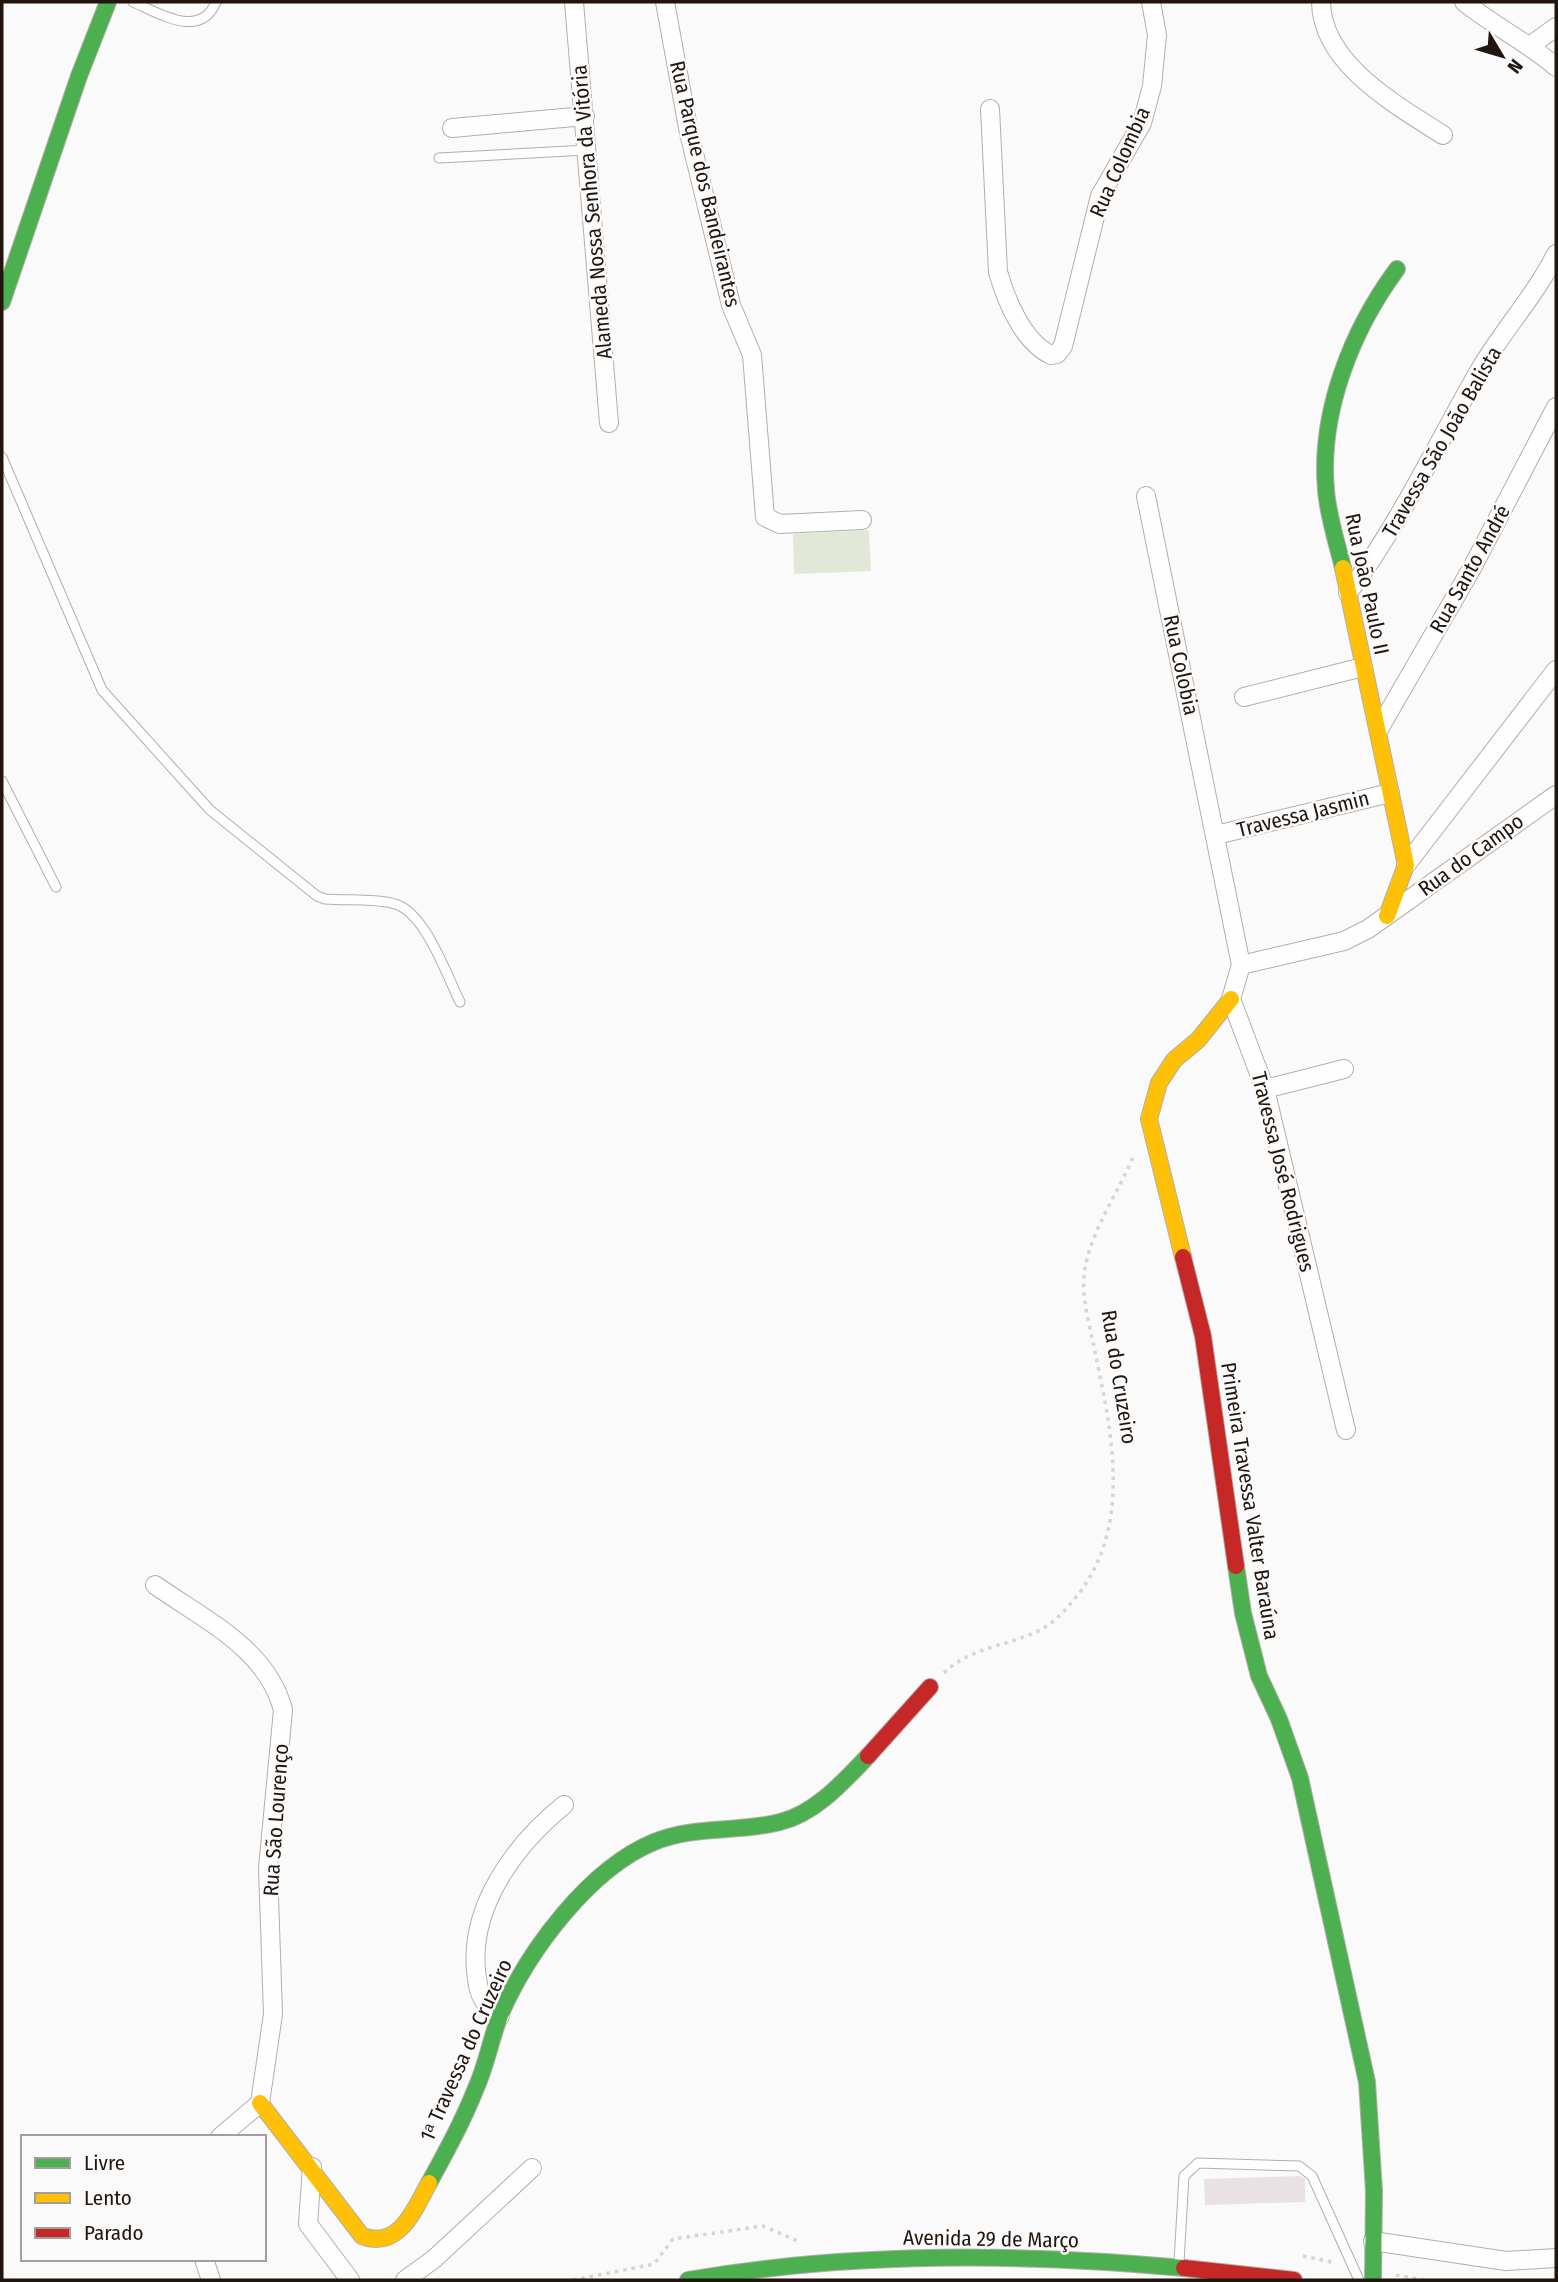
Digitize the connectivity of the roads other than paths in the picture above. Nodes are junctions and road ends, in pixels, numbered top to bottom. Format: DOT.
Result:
graph roads {
  1 [pos="108,2"];
  2 [pos="133,2"];
  3 [pos="216,2"];
  4 [pos="574,2"];
  5 [pos="665,2"];
  6 [pos="1151,2"];
  7 [pos="1321,2"];
  8 [pos="1464,2"];
  9 [pos="1556,27"];
  10 [pos="1531,45"];
  11 [pos="1556,67"];
  12 [pos="990,109"];
  13 [pos="585,116"];
  14 [pos="452,128"];
  15 [pos="1443,135"];
  16 [pos="587,150"];
  17 [pos="439,158"];
  18 [pos="1556,254"];
  19 [pos="1397,269"];
  20 [pos="2,302"];
  21 [pos="1556,407"];
  22 [pos="609,423"];
  23 [pos="2,457"];
  24 [pos="1146,496"];
  25 [pos="862,520"];
  26 [pos="1348,593"];
  27 [pos="1363,667"];
  28 [pos="1556,670"];
  29 [pos="1244,697"];
  30 [pos="1379,729"];
  31 [pos="2,781"];
  32 [pos="1390,793"];
  33 [pos="1556,794"];
  34 [pos="1216,835"];
  35 [pos="1406,865"];
  36 [pos="56,887"];
  37 [pos="1387,916"];
  38 [pos="1241,965"];
  39 [pos="1231,999"];
  40 [pos="460,1002"];
  41 [pos="1344,1069"];
  42 [pos="1265,1089"];
  43 [pos="1346,1430"];
  44 [pos="155,1585"];
  45 [pos="930,1687"];
  46 [pos="564,1805"];
  47 [pos="500,2016"];
  48 [pos="260,2103"];
  49 [pos="222,2135"];
  50 [pos="312,2167"];
  51 [pos="532,2168"];
  52 [pos="1373,2241"];
  53 [pos="1556,2258"];
  54 [pos="205,2261"];
  55 [pos="1179,2266"];
  56 [pos="211,2280"];
  57 [pos="350,2280"];
  58 [pos="405,2280"];
  59 [pos="688,2280"];
  60 [pos="1294,2280"];
  61 [pos="1359,2280"];
  62 [pos="1373,2280"];
  1 -- 20 [label="street"];
  2 -- 3 [label="lane"];
  4 -- 13 [label="street, Alameda Nossa Senhora da Vitória"];
  5 -- 25 [label="street, Rua Parque dos Bandeirantes"];
  6 -- 12 [label="street, Rua Colombia"];
  7 -- 15 [label="street"];
  8 -- 10 [label="street"];
  9 -- 10 [label="street"];
  10 -- 11 [label="street"];
  13 -- 14 [label="street"];
  13 -- 16 [label="street, Alameda Nossa Senhora da Vitória"];
  16 -- 17 [label="lane"];
  16 -- 22 [label="street, Alameda Nossa Senhora da Vitória"];
  18 -- 26 [label="street, Travessa São João Balista"];
  19 -- 26 [label="street, Rua João Paulo II"];
  21 -- 30 [label="street, Rua Santo André"];
  23 -- 40 [label="lane"];
  24 -- 34 [label="street, Rua Colobia"];
  26 -- 27 [label="street, Rua João Paulo II"];
  27 -- 29 [label="street"];
  27 -- 30 [label="street, Rua João Paulo II"];
  28 -- 35 [label="street"];
  30 -- 32 [label="street, Rua João Paulo II"];
  31 -- 36 [label="lane"];
  32 -- 34 [label="street, Travessa Jasmin"];
  32 -- 35 [label="street, Rua João Paulo II"];
  33 -- 37 [label="street, Rua do Campo"];
  34 -- 38 [label="street"];
  35 -- 37 [label="street"];
  37 -- 38 [label="street, Rua do Campo"];
  38 -- 39 [label="street"];
  39 -- 42 [label="street, Travessa José Rodrigues"];
  39 -- 52 [label="street, Primeira Travessa Valter Baraúna"];
  41 -- 42 [label="street"];
  42 -- 43 [label="street, Travessa José Rodrigues"];
  44 -- 48 [label="street, Rua São Lourenço"];
  45 -- 47 [label="street, 1ᵃ Travessa do Cruzeiro"];
  46 -- 47 [label="street"];
  47 -- 50 [label="street, 1ᵃ Travessa do Cruzeiro"];
  48 -- 49 [label="street"];
  48 -- 50 [label="street"];
  50 -- 57 [label="street"];
  51 -- 58 [label="street"];
  52 -- 53 [label="street"];
  52 -- 62 [label="street, Primeira Travessa Valter Baraúna"];
  54 -- 56 [label="street"];
  55 -- 59 [label="street, Avenida 29 de Março"];
  55 -- 60 [label="street, Avenida 29 de Março"];
  55 -- 61 [label="lane"];
}
